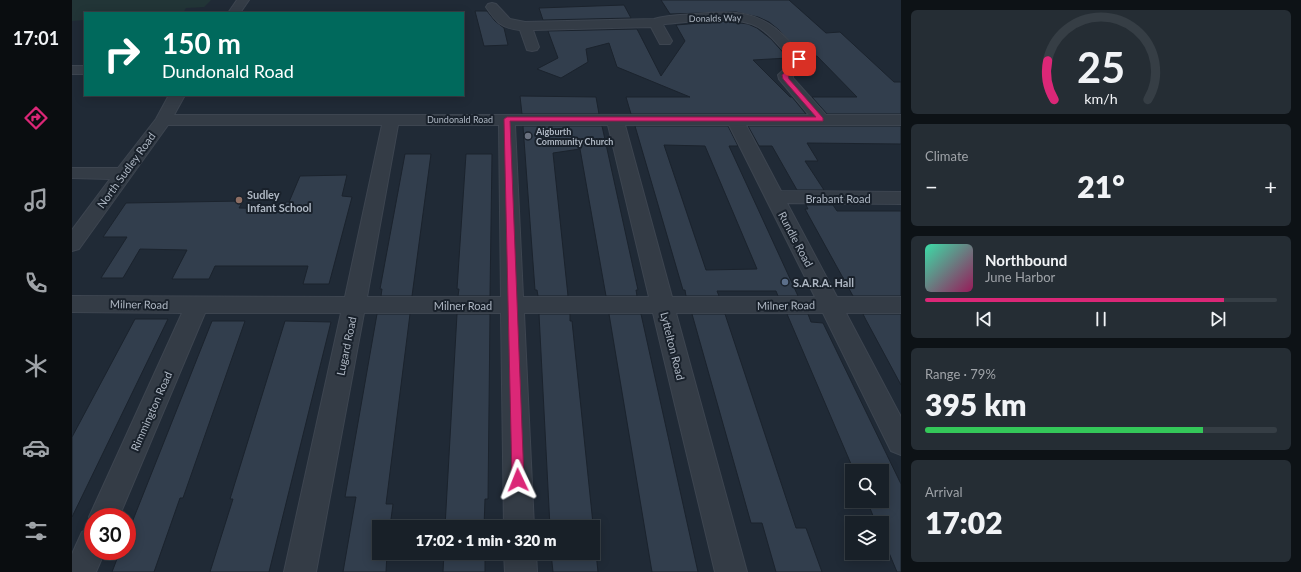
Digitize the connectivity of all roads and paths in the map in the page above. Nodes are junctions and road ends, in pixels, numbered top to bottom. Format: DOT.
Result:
graph roads {
  1 [pos="244,0"];
  2 [pos="492,7"];
  3 [pos="235,12"];
  4 [pos="655,23"];
  5 [pos="526,26"];
  6 [pos="665,41"];
  7 [pos="532,47"];
  8 [pos="72,70"];
  9 [pos="84,70"];
  10 [pos="176,96"];
  11 [pos="391,119"];
  12 [pos="507,119"];
  13 [pos="615,119"];
  14 [pos="821,119"];
  15 [pos="163,120"];
  16 [pos="735,120"];
  17 [pos="901,120"];
  18 [pos="72,173"];
  19 [pos="123,174"];
  20 [pos="774,197"];
  21 [pos="901,198"];
  22 [pos="72,244"];
  23 [pos="72,304"];
  24 [pos="355,304"];
  25 [pos="830,304"];
  26 [pos="197,305"];
  27 [pos="513,305"];
  28 [pos="662,305"];
  29 [pos="901,305"];
  30 [pos="901,443"];
  31 [pos="108,508"];
  32 [pos="519,520"];
  33 [pos="85,560"];
  34 [pos="520,560"];
  35 [pos="80,572"];
  36 [pos="300,572"];
  37 [pos="521,572"];
  38 [pos="731,572"];
  1 -- 3 [label="street"];
  2 -- 5 [label="street, Donalds Way"];
  4 -- 5 [label="street, Donalds Way"];
  4 -- 6 [label="street"];
  4 -- 14 [label="street, Donalds Way"];
  5 -- 7 [label="street"];
  8 -- 9 [label="street"];
  10 -- 15 [label="street, North Sudley Road"];
  11 -- 12 [label="street, Dundonald Road"];
  11 -- 15 [label="street, Dundonald Road"];
  11 -- 24 [label="street, Lugard Road"];
  12 -- 13 [label="street, Dundonald Road"];
  12 -- 27 [label="street"];
  13 -- 16 [label="street, Dundonald Road"];
  13 -- 28 [label="street, Lyttelton Road"];
  14 -- 16 [label="street, Dundonald Road"];
  14 -- 17 [label="street, Dundonald Road"];
  15 -- 19 [label="street, North Sudley Road"];
  16 -- 20 [label="street, Rundle Road"];
  18 -- 19 [label="street"];
  19 -- 22 [label="street, North Sudley Road"];
  20 -- 21 [label="street, Brabant Road"];
  20 -- 25 [label="street, Rundle Road"];
  23 -- 26 [label="street, Milner Road"];
  24 -- 26 [label="street, Milner Road"];
  24 -- 27 [label="street, Milner Road"];
  24 -- 36 [label="street, Lugard Road"];
  25 -- 28 [label="street, Milner Road"];
  25 -- 29 [label="street, Milner Road"];
  25 -- 30 [label="street, Rundle Road"];
  26 -- 31 [label="street, Rimmington Road"];
  27 -- 28 [label="street, Milner Road"];
  27 -- 32 [label="street"];
  28 -- 38 [label="street, Lyttelton Road"];
  33 -- 35 [label="street"];
  34 -- 37 [label="street"];
}
